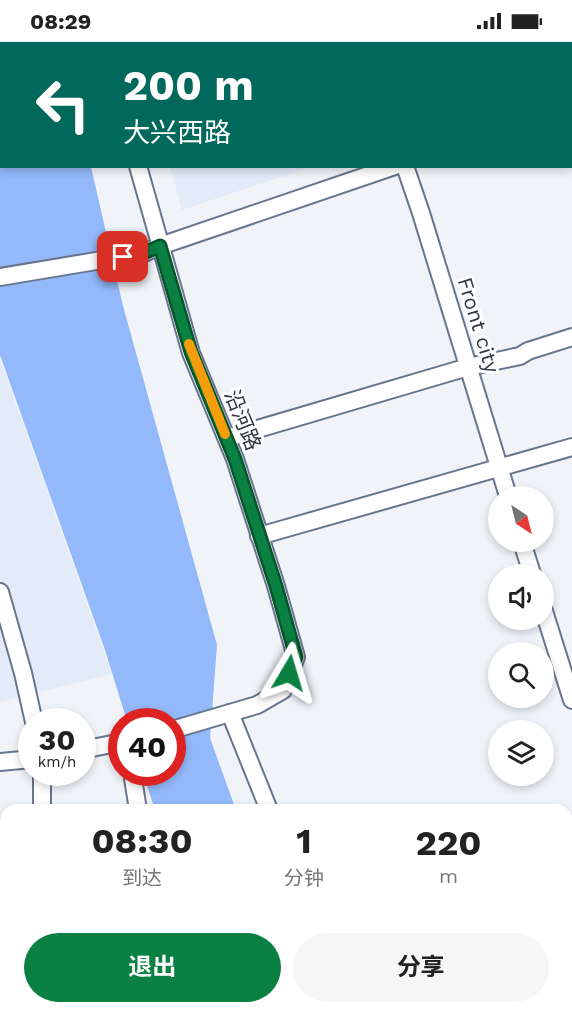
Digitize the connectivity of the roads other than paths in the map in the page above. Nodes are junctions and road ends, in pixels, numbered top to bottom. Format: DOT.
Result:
graph roads {
  1 [pos="139,168"];
  2 [pos="389,168"];
  3 [pos="406,168"];
  4 [pos="160,246"];
  5 [pos="0,277"];
  6 [pos="572,338"];
  7 [pos="468,368"];
  8 [pos="227,438"];
  9 [pos="572,447"];
  10 [pos="499,468"];
  11 [pos="505,486"];
  12 [pos="259,536"];
  13 [pos="0,592"];
  14 [pos="550,630"];
  15 [pos="572,700"];
  16 [pos="31,708"];
  17 [pos="230,713"];
  18 [pos="186,726"];
  19 [pos="18,760"];
  20 [pos="0,762"];
  21 [pos="42,786"];
  22 [pos="134,786"];
  23 [pos="42,804"];
  24 [pos="137,804"];
  25 [pos="267,804"];
  1 -- 4 [label="street, 沿河路"];
  2 -- 4 [label="street"];
  3 -- 7 [label="street, Front city"];
  4 -- 5 [label="street"];
  4 -- 8 [label="street, 沿河路"];
  6 -- 7 [label="street"];
  7 -- 8 [label="street"];
  7 -- 10 [label="street, Front city"];
  8 -- 12 [label="street, 沿河路"];
  9 -- 10 [label="street"];
  10 -- 11 [label="street, Front city"];
  10 -- 12 [label="street"];
  12 -- 17 [label="street, 沿河路"];
  13 -- 16 [label="street"];
  14 -- 15 [label="street"];
  17 -- 18 [label="street"];
  17 -- 25 [label="street"];
  19 -- 20 [label="street"];
  21 -- 23 [label="street"];
  22 -- 24 [label="street"];
}
